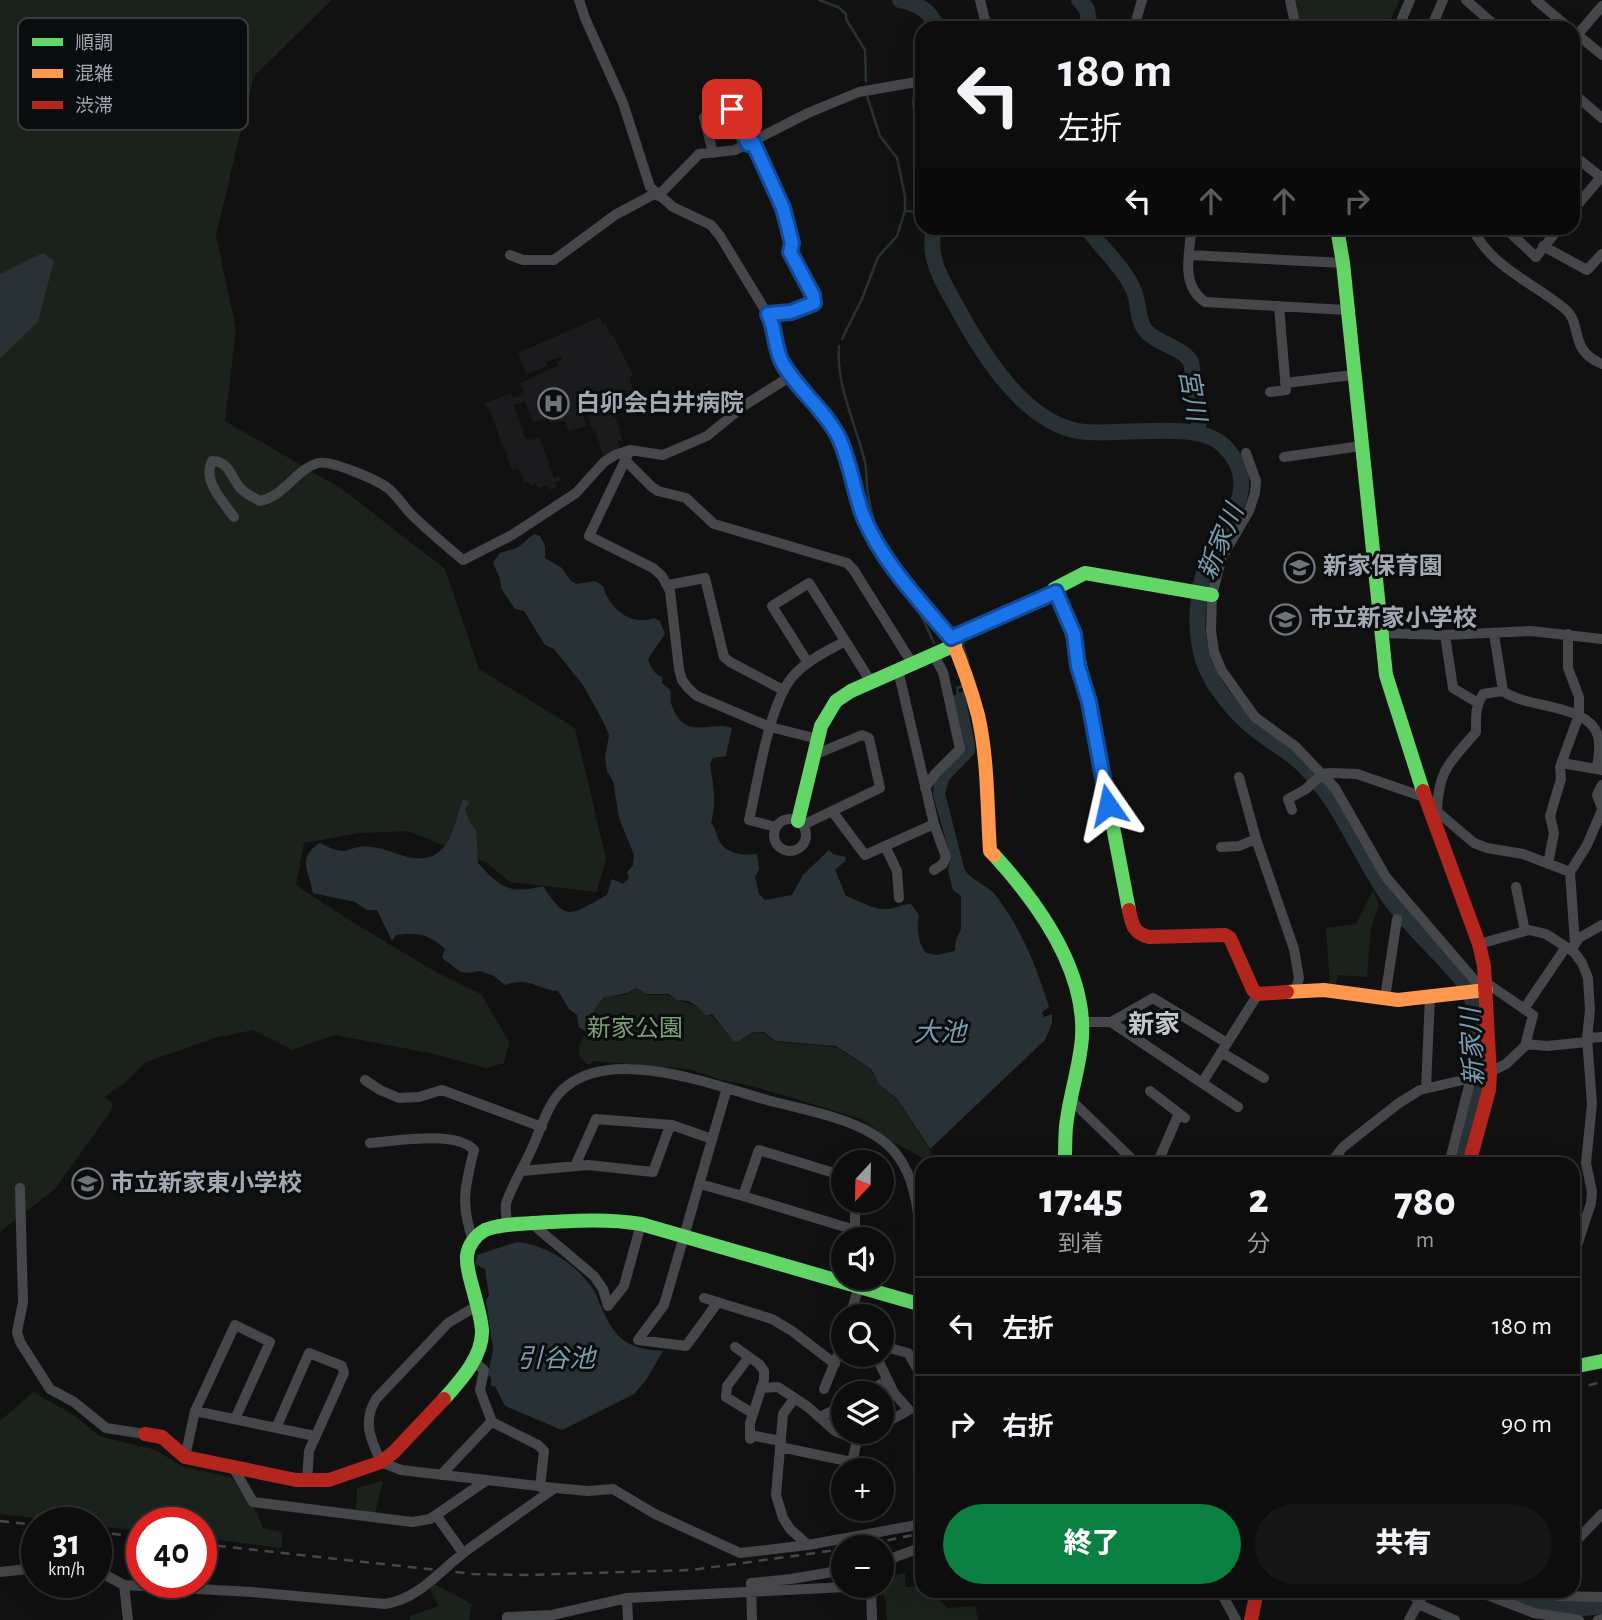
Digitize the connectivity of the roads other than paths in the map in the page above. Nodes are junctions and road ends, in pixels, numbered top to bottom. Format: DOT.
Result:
graph roads {
  1 [pos="579,0"];
  2 [pos="980,0"];
  3 [pos="1142,0"];
  4 [pos="1290,0"];
  5 [pos="1410,0"];
  6 [pos="1443,0"];
  7 [pos="1466,0"];
  8 [pos="1536,0"];
  9 [pos="1602,6"];
  10 [pos="985,21"];
  11 [pos="1136,21"];
  12 [pos="1294,21"];
  13 [pos="1401,21"];
  14 [pos="1434,21"];
  15 [pos="1490,21"];
  16 [pos="1560,21"];
  17 [pos="1580,26"];
  18 [pos="1580,38"];
  19 [pos="1602,55"];
  20 [pos="915,82"];
  21 [pos="723,91"];
  22 [pos="1580,99"];
  23 [pos="704,117"];
  24 [pos="1602,118"];
  25 [pos="750,143"];
  26 [pos="713,153"];
  27 [pos="1580,160"];
  28 [pos="1602,176"];
  29 [pos="657,195"];
  30 [pos="1580,202"];
  31 [pos="1191,235"];
  32 [pos="1337,235"];
  33 [pos="1477,235"];
  34 [pos="1512,235"];
  35 [pos="1553,235"];
  36 [pos="1543,246"];
  37 [pos="1602,254"];
  38 [pos="510,255"];
  39 [pos="1189,255"];
  40 [pos="1343,263"];
  41 [pos="1279,306"];
  42 [pos="1347,310"];
  43 [pos="768,314"];
  44 [pos="1602,364"];
  45 [pos="1353,375"];
  46 [pos="792,376"];
  47 [pos="1285,383"];
  48 [pos="1270,392"];
  49 [pos="1361,446"];
  50 [pos="1245,453"];
  51 [pos="627,455"];
  52 [pos="1284,457"];
  53 [pos="234,517"];
  54 [pos="668,585"];
  55 [pos="1056,592"];
  56 [pos="1212,595"];
  57 [pos="1381,633"];
  58 [pos="1494,634"];
  59 [pos="1445,635"];
  60 [pos="1568,635"];
  61 [pos="1602,639"];
  62 [pos="845,641"];
  63 [pos="953,641"];
  64 [pos="933,654"];
  65 [pos="808,663"];
  66 [pos="912,663"];
  67 [pos="898,670"];
  68 [pos="871,682"];
  69 [pos="783,690"];
  70 [pos="1503,691"];
  71 [pos="1478,703"];
  72 [pos="1579,715"];
  73 [pos="770,727"];
  74 [pos="818,739"];
  75 [pos="814,755"];
  76 [pos="1562,763"];
  77 [pos="1600,769"];
  78 [pos="1322,774"];
  79 [pos="1240,777"];
  80 [pos="1602,785"];
  81 [pos="925,788"];
  82 [pos="1429,804"];
  83 [pos="1602,809"];
  84 [pos="1292,810"];
  85 [pos="832,811"];
  86 [pos="800,823"];
  87 [pos="934,824"];
  88 [pos="776,827"];
  89 [pos="1256,838"];
  90 [pos="885,846"];
  91 [pos="1221,847"];
  92 [pos="1548,864"];
  93 [pos="934,870"];
  94 [pos="1570,872"];
  95 [pos="1517,887"];
  96 [pos="899,898"];
  97 [pos="1397,919"];
  98 [pos="1602,925"];
  99 [pos="1525,931"];
  100 [pos="1479,944"];
  101 [pos="1571,946"];
  102 [pos="1483,988"];
  103 [pos="1295,992"];
  104 [pos="1258,994"];
  105 [pos="1430,996"];
  106 [pos="1385,998"];
  107 [pos="1524,1009"];
  108 [pos="1083,1021"];
  109 [pos="1111,1022"];
  110 [pos="1602,1037"];
  111 [pos="1587,1040"];
  112 [pos="1526,1044"];
  113 [pos="1224,1048"];
  114 [pos="1487,1073"];
  115 [pos="1264,1078"];
  116 [pos="1471,1078"];
  117 [pos="365,1080"];
  118 [pos="1202,1083"];
  119 [pos="727,1088"];
  120 [pos="1426,1088"];
  121 [pos="1150,1091"];
  122 [pos="1071,1100"];
  123 [pos="1238,1107"];
  124 [pos="1596,1124"];
  125 [pos="672,1125"];
  126 [pos="542,1128"];
  127 [pos="712,1139"];
  128 [pos="370,1143"];
  129 [pos="1065,1157"];
  130 [pos="1130,1157"];
  131 [pos="1161,1157"];
  132 [pos="1335,1157"];
  133 [pos="1451,1157"];
  134 [pos="1471,1157"];
  135 [pos="575,1166"];
  136 [pos="523,1171"];
  137 [pos="831,1172"];
  138 [pos="700,1184"];
  139 [pos="20,1188"];
  140 [pos="915,1192"];
  141 [pos="743,1196"];
  142 [pos="531,1223"];
  143 [pos="641,1224"];
  144 [pos="507,1225"];
  145 [pos="834,1227"];
  146 [pos="683,1235"];
  147 [pos="1580,1237"];
  148 [pos="473,1240"];
  149 [pos="831,1276"];
  150 [pos="879,1290"];
  151 [pos="704,1298"];
  152 [pos="718,1302"];
  153 [pos="915,1302"];
  154 [pos="478,1305"];
  155 [pos="735,1347"];
  156 [pos="894,1349"];
  157 [pos="748,1357"];
  158 [pos="831,1361"];
  159 [pos="1602,1361"];
  160 [pos="474,1362"];
  161 [pos="915,1365"];
  162 [pos="1580,1366"];
  163 [pos="834,1367"];
  164 [pos="882,1367"];
  165 [pos="888,1380"];
  166 [pos="761,1388"];
  167 [pos="824,1389"];
  168 [pos="894,1393"];
  169 [pos="794,1399"];
  170 [pos="195,1411"];
  171 [pos="831,1412"];
  172 [pos="752,1413"];
  173 [pos="820,1417"];
  174 [pos="894,1418"];
  175 [pos="235,1419"];
  176 [pos="492,1421"];
  177 [pos="276,1427"];
  178 [pos="831,1427"];
  179 [pos="145,1434"];
  180 [pos="315,1436"];
  181 [pos="780,1444"];
  182 [pos="856,1444"];
  183 [pos="185,1457"];
  184 [pos="382,1462"];
  185 [pos="233,1467"];
  186 [pos="441,1475"];
  187 [pos="487,1480"];
  188 [pos="307,1481"];
  189 [pos="540,1487"];
  190 [pos="555,1488"];
  191 [pos="1602,1514"];
  192 [pos="436,1515"];
  193 [pos="915,1525"];
  194 [pos="1580,1537"];
  195 [pos="808,1545"];
  196 [pos="915,1550"];
  197 [pos="463,1553"];
  198 [pos="894,1558"];
  199 [pos="21,1570"];
  200 [pos="0,1572"];
  201 [pos="831,1572"];
  202 [pos="112,1579"];
  203 [pos="124,1585"];
  204 [pos="751,1592"];
  205 [pos="1580,1597"];
  206 [pos="626,1598"];
  207 [pos="1224,1598"];
  208 [pos="1256,1598"];
  209 [pos="1494,1598"];
  210 [pos="1602,1598"];
  211 [pos="1421,1599"];
  212 [pos="128,1620"];
  213 [pos="508,1620"];
  214 [pos="628,1620"];
  215 [pos="752,1620"];
  216 [pos="872,1620"];
  217 [pos="1236,1620"];
  218 [pos="1251,1620"];
  219 [pos="1409,1620"];
  220 [pos="1455,1620"];
  221 [pos="1580,1620"];
  1 -- 29 [label="street"];
  2 -- 10 [label="street"];
  3 -- 11 [label="street"];
  4 -- 12 [label="street"];
  5 -- 13 [label="street"];
  6 -- 14 [label="street"];
  7 -- 15 [label="street"];
  8 -- 16 [label="street"];
  9 -- 17 [label="street"];
  18 -- 19 [label="street"];
  20 -- 25 [label="street"];
  21 -- 25 [label="street"];
  22 -- 24 [label="street"];
  23 -- 26 [label="street"];
  25 -- 26 [label="street"];
  25 -- 43 [label="street"];
  26 -- 29 [label="street"];
  27 -- 28 [label="street"];
  28 -- 30 [label="street"];
  29 -- 38 [label="street"];
  29 -- 43 [label="street"];
  31 -- 39 [label="street"];
  32 -- 40 [label="street"];
  33 -- 44 [label="street"];
  34 -- 36 [label="street"];
  35 -- 36 [label="street"];
  36 -- 37 [label="street"];
  39 -- 40 [label="street"];
  39 -- 41 [label="street"];
  40 -- 42 [label="street"];
  41 -- 42 [label="street"];
  41 -- 47 [label="street"];
  42 -- 45 [label="street"];
  43 -- 46 [label="street"];
  45 -- 47 [label="street"];
  45 -- 49 [label="street"];
  46 -- 51 [label="street"];
  46 -- 63 [label="street"];
  47 -- 48 [label="street"];
  49 -- 52 [label="street"];
  49 -- 57 [label="street"];
  50 -- 56 [label="street"];
  51 -- 53 [label="street"];
  51 -- 54 [label="street"];
  51 -- 66 [label="street"];
  54 -- 69 [label="street"];
  54 -- 73 [label="street"];
  55 -- 56 [label="street"];
  55 -- 63 [label="street"];
  55 -- 104 [label="street"];
  56 -- 78 [label="street"];
  57 -- 59 [label="street"];
  57 -- 82 [label="street"];
  58 -- 59 [label="street"];
  58 -- 60 [label="street"];
  58 -- 70 [label="street"];
  59 -- 71 [label="street"];
  60 -- 61 [label="street"];
  60 -- 72 [label="street"];
  62 -- 65 [label="street"];
  62 -- 65 [label="street"];
  62 -- 68 [label="street"];
  63 -- 64 [label="street"];
  63 -- 108 [label="street"];
  64 -- 66 [label="street"];
  64 -- 81 [label="street"];
  65 -- 69 [label="street"];
  66 -- 67 [label="street"];
  67 -- 68 [label="street"];
  67 -- 81 [label="street"];
  68 -- 74 [label="street"];
  69 -- 73 [label="street"];
  70 -- 71 [label="street"];
  70 -- 72 [label="street"];
  71 -- 82 [label="street"];
  72 -- 76 [label="street"];
  72 -- 77 [label="street"];
  73 -- 74 [label="street"];
  73 -- 88 [label="street"];
  74 -- 75 [label="street"];
  75 -- 85 [label="street"];
  75 -- 86 [label="street"];
  76 -- 77 [label="street"];
  76 -- 92 [label="street"];
  78 -- 82 [label="street"];
  78 -- 84 [label="street"];
  78 -- 102 [label="street"];
  79 -- 89 [label="street"];
  80 -- 83 [label="street"];
  81 -- 87 [label="street"];
  82 -- 92 [label="street"];
  82 -- 100 [label="street"];
  83 -- 94 [label="street"];
  85 -- 86 [label="street"];
  85 -- 90 [label="street"];
  86 -- 88 [label="street"];
  86 -- 88 [label="street"];
  87 -- 90 [label="street"];
  87 -- 93 [label="street"];
  89 -- 91 [label="street"];
  89 -- 103 [label="street"];
  90 -- 96 [label="street"];
  92 -- 94 [label="street"];
  94 -- 101 [label="street"];
  95 -- 99 [label="street"];
  97 -- 106 [label="street"];
  98 -- 101 [label="street"];
  99 -- 100 [label="street"];
  99 -- 101 [label="street"];
  100 -- 102 [label="street"];
  101 -- 107 [label="street"];
  101 -- 111 [label="street"];
  102 -- 105 [label="street"];
  102 -- 107 [label="street"];
  102 -- 114 [label="street"];
  103 -- 104 [label="street"];
  103 -- 106 [label="street"];
  104 -- 113 [label="street"];
  105 -- 106 [label="street"];
  105 -- 120 [label="street"];
  107 -- 112 [label="street"];
  108 -- 109 [label="street"];
  108 -- 122 [label="street"];
  109 -- 113 [label="street"];
  109 -- 118 [label="street"];
  110 -- 111 [label="street"];
  111 -- 112 [label="street"];
  111 -- 124 [label="street"];
  112 -- 114 [label="street"];
  113 -- 115 [label="street"];
  113 -- 118 [label="street"];
  114 -- 116 [label="street"];
  114 -- 134 [label="street"];
  116 -- 120 [label="street"];
  116 -- 133 [label="street"];
  117 -- 126 [label="street"];
  118 -- 123 [label="street"];
  119 -- 126 [label="street"];
  119 -- 127 [label="street"];
  119 -- 140 [label="street"];
  120 -- 132 [label="street"];
  121 -- 131 [label="street"];
  122 -- 129 [label="street"];
  122 -- 130 [label="street"];
  124 -- 147 [label="street"];
  125 -- 127 [label="street"];
  125 -- 135 [label="street"];
  125 -- 135 [label="street"];
  126 -- 136 [label="street"];
  127 -- 138 [label="street"];
  128 -- 148 [label="street"];
  135 -- 136 [label="street"];
  136 -- 144 [label="street"];
  137 -- 141 [label="street"];
  138 -- 141 [label="street"];
  138 -- 146 [label="street"];
  139 -- 179 [label="street"];
  141 -- 145 [label="street"];
  142 -- 143 [label="street"];
  142 -- 143 [label="street"];
  142 -- 144 [label="street"];
  143 -- 146 [label="street"];
  144 -- 148 [label="street"];
  146 -- 149 [label="street"];
  146 -- 152 [label="street"];
  148 -- 154 [label="street"];
  150 -- 153 [label="street"];
  151 -- 152 [label="street"];
  152 -- 158 [label="street"];
  154 -- 160 [label="street"];
  154 -- 184 [label="street"];
  155 -- 157 [label="street"];
  156 -- 161 [label="street"];
  157 -- 166 [label="street"];
  157 -- 172 [label="street"];
  159 -- 162 [label="street"];
  160 -- 176 [label="street"];
  160 -- 184 [label="street"];
  163 -- 167 [label="street"];
  164 -- 165 [label="street"];
  166 -- 169 [label="street"];
  166 -- 172 [label="street"];
  168 -- 174 [label="street"];
  169 -- 173 [label="street"];
  169 -- 181 [label="street"];
  170 -- 175 [label="street"];
  170 -- 175 [label="street"];
  170 -- 183 [label="street"];
  171 -- 173 [label="street"];
  172 -- 181 [label="street"];
  173 -- 178 [label="street"];
  175 -- 177 [label="street"];
  176 -- 186 [label="street"];
  176 -- 189 [label="street"];
  177 -- 180 [label="street"];
  177 -- 180 [label="street"];
  179 -- 183 [label="street"];
  180 -- 188 [label="street"];
  181 -- 182 [label="street"];
  181 -- 195 [label="street"];
  183 -- 185 [label="street"];
  184 -- 186 [label="street"];
  184 -- 188 [label="street"];
  185 -- 188 [label="street"];
  185 -- 192 [label="street"];
  186 -- 187 [label="street"];
  187 -- 189 [label="street"];
  187 -- 192 [label="street"];
  189 -- 190 [label="street"];
  190 -- 195 [label="street"];
  190 -- 197 [label="street"];
  191 -- 194 [label="street"];
  192 -- 197 [label="street"];
  193 -- 195 [label="street"];
  196 -- 198 [label="street"];
  197 -- 203 [label="street"];
  199 -- 200 [label="street"];
  201 -- 204 [label="street"];
  202 -- 203 [label="street"];
  203 -- 212 [label="street"];
  204 -- 206 [label="street"];
  204 -- 215 [label="street"];
  204 -- 216 [label="street"];
  205 -- 210 [label="street"];
  206 -- 213 [label="street"];
  206 -- 214 [label="street"];
  207 -- 217 [label="street"];
  208 -- 218 [label="street"];
  209 -- 221 [label="street"];
  211 -- 219 [label="street"];
  211 -- 220 [label="street"];
}
